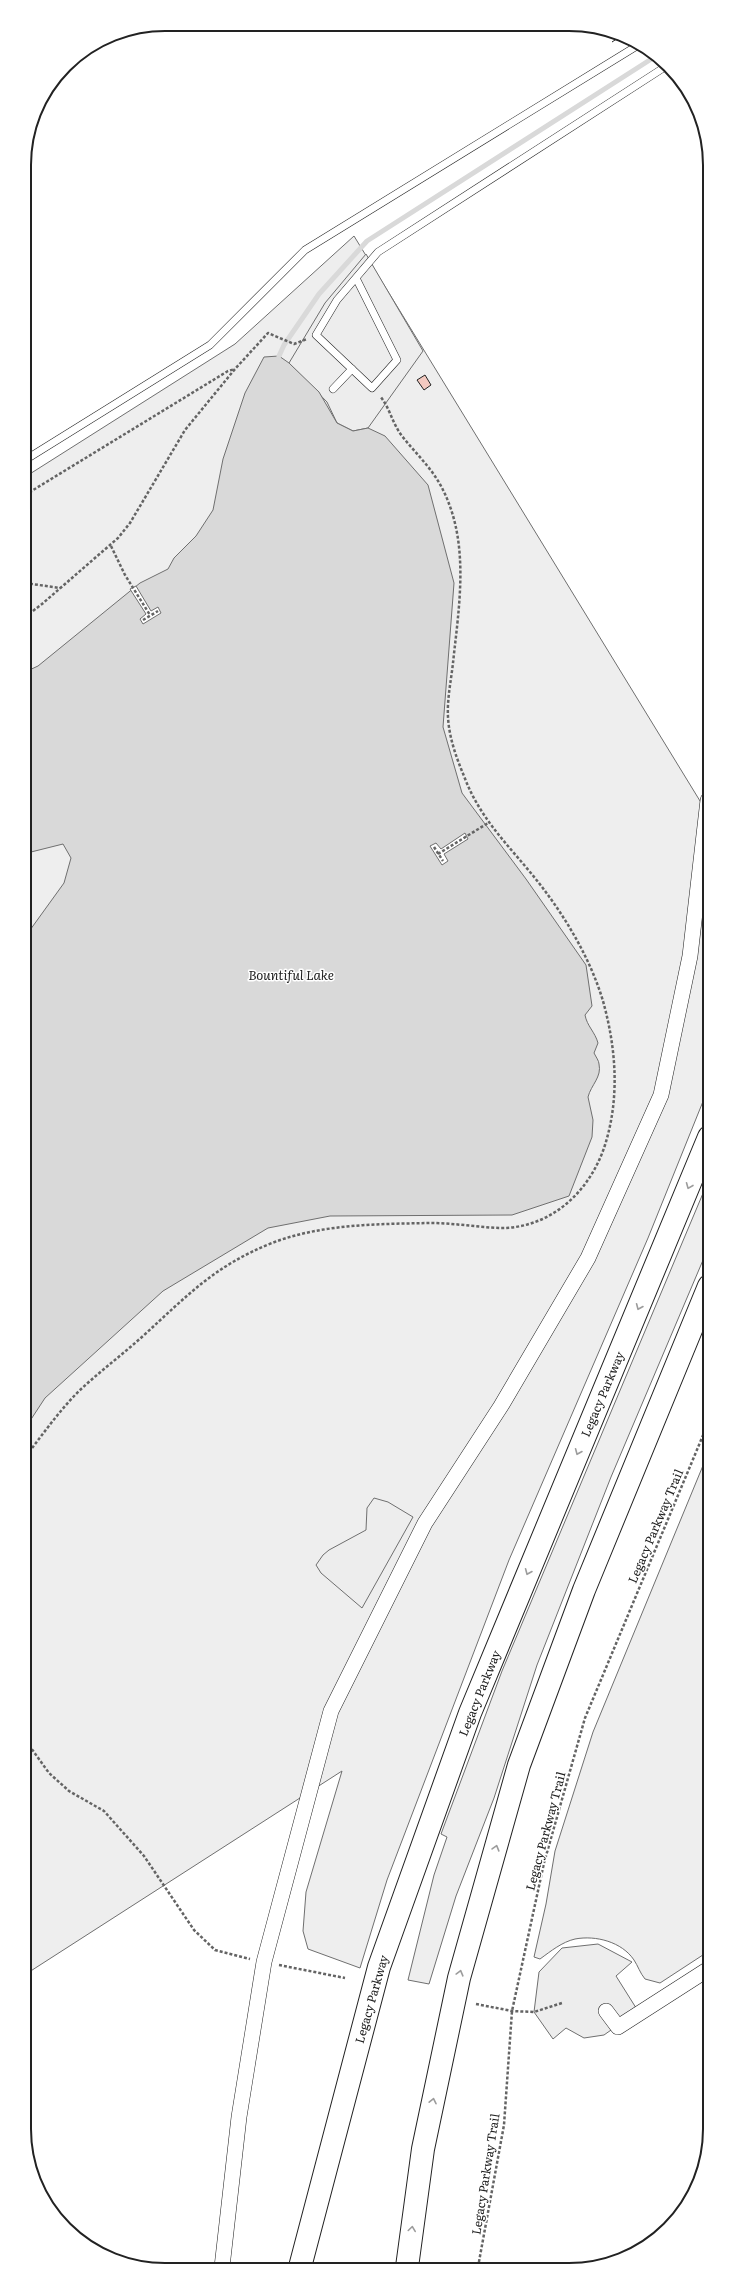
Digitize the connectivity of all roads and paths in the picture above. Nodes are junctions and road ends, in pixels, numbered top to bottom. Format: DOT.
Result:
graph roads {
  1 [pos="634,48"];
  2 [pos="662,69"];
  3 [pos="356,278"];
  4 [pos="294,344"];
  5 [pos="235,369"];
  6 [pos="352,370"];
  7 [pos="372,388"];
  8 [pos="333,389"];
  9 [pos="31,456"];
  10 [pos="31,491"];
  11 [pos="111,546"];
  12 [pos="31,584"];
  13 [pos="61,588"];
  14 [pos="158,611"];
  15 [pos="31,612"];
  16 [pos="150,616"];
  17 [pos="143,620"];
  18 [pos="488,823"];
  19 [pos="703,843"];
  20 [pos="434,847"];
  21 [pos="438,854"];
  22 [pos="443,861"];
  23 [pos="703,1149"];
  24 [pos="703,1301"];
  25 [pos="703,1435"];
  26 [pos="31,1450"];
  27 [pos="31,1748"];
  28 [pos="264,1962"];
  29 [pos="703,1972"];
  30 [pos="345,1978"];
  31 [pos="562,2003"];
  32 [pos="476,2004"];
  33 [pos="512,2011"];
  34 [pos="606,2011"];
  35 [pos="222,2263"];
  36 [pos="301,2263"];
  37 [pos="408,2263"];
  38 [pos="479,2263"];
  1 -- 9 [label="lane"];
  2 -- 3 [label="lane"];
  3 -- 6 [label="lane"];
  3 -- 7 [label="lane"];
  4 -- 5 [label="path"];
  5 -- 10 [label="path"];
  5 -- 11 [label="path"];
  6 -- 7 [label="lane"];
  6 -- 8 [label="lane"];
  7 -- 18 [label="path"];
  11 -- 13 [label="path"];
  11 -- 16 [label="path"];
  12 -- 13 [label="path"];
  13 -- 15 [label="path"];
  14 -- 16 [label="path"];
  16 -- 17 [label="path"];
  18 -- 21 [label="path"];
  18 -- 26 [label="path"];
  19 -- 28 [label="street"];
  20 -- 21 [label="path"];
  21 -- 22 [label="path"];
  23 -- 36 [label="highway, Legacy Parkway, one-way"];
  37 -- 24 [label="highway, one-way"];
  25 -- 33 [label="path, Legacy Parkway Trail"];
  27 -- 28 [label="path"];
  28 -- 30 [label="path"];
  28 -- 35 [label="street"];
  29 -- 34 [label="street"];
  31 -- 33 [label="path"];
  32 -- 33 [label="path"];
  33 -- 38 [label="path, Legacy Parkway Trail"];
}
